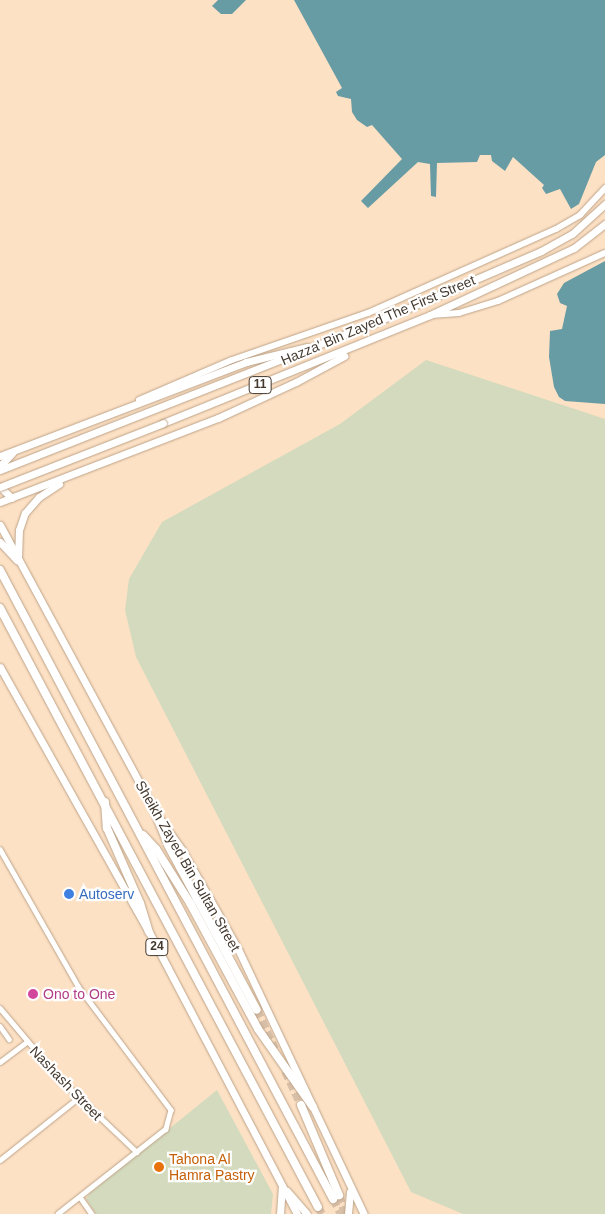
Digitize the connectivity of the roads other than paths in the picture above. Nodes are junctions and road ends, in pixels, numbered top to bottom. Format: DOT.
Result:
graph roads {
  1 [pos="605,188"];
  2 [pos="605,204"];
  3 [pos="605,224"];
  4 [pos="605,253"];
  5 [pos="430,315"];
  6 [pos="320,345"];
  7 [pos="357,347"];
  8 [pos="135,403"];
  9 [pos="16,450"];
  10 [pos="0,452"];
  11 [pos="0,456"];
  12 [pos="0,466"];
  13 [pos="0,470"];
  14 [pos="74,475"];
  15 [pos="0,487"];
  16 [pos="12,498"];
  17 [pos="0,502"];
  18 [pos="0,525"];
  19 [pos="0,542"];
  20 [pos="18,560"];
  21 [pos="0,570"];
  22 [pos="0,608"];
  23 [pos="0,667"];
  24 [pos="105,802"];
  25 [pos="154,812"];
  26 [pos="138,831"];
  27 [pos="0,849"];
  28 [pos="149,932"];
  29 [pos="0,1008"];
  30 [pos="257,1010"];
  31 [pos="0,1026"];
  32 [pos="9,1039"];
  33 [pos="26,1042"];
  34 [pos="0,1062"];
  35 [pos="78,1098"];
  36 [pos="301,1106"];
  37 [pos="313,1108"];
  38 [pos="137,1152"];
  39 [pos="0,1160"];
  40 [pos="282,1186"];
  41 [pos="349,1186"];
  42 [pos="80,1197"];
  43 [pos="318,1206"];
  44 [pos="58,1214"];
  45 [pos="92,1214"];
  46 [pos="280,1214"];
  47 [pos="297,1214"];
  48 [pos="307,1214"];
  49 [pos="348,1214"];
  50 [pos="364,1214"];
  1 -- 8 [label="street"];
  2 -- 6 [label="main road, Hazza' Bin Zayed The First Street / 11"];
  3 -- 5 [label="main road, Hazza' Bin Zayed The First Street / 11"];
  4 -- 5 [label="street"];
  5 -- 7 [label="main road, Hazza' Bin Zayed The First Street / 11"];
  6 -- 8 [label="main road"];
  6 -- 13 [label="main road, Hazza' Bin Zayed The First Street / 11"];
  7 -- 14 [label="main road"];
  7 -- 15 [label="main road, Hazza' Bin Zayed The First Street / 11, bridge"];
  8 -- 9 [label="main road"];
  9 -- 10 [label="main road"];
  9 -- 11 [label="main road"];
  9 -- 12 [label="main road"];
  14 -- 16 [label="main road"];
  14 -- 20 [label="main road"];
  15 -- 16 [label="main road"];
  16 -- 17 [label="main road"];
  18 -- 20 [label="main road, Sheikh Zayed Bin Sultan Street"];
  19 -- 20 [label="main road"];
  20 -- 25 [label="main road, Sheikh Zayed Bin Sultan Street"];
  21 -- 26 [label="highway, Sheikh Zayed Bin Sultan Street"];
  22 -- 24 [label="highway, 24"];
  23 -- 28 [label="main road, 24"];
  24 -- 28 [label="highway"];
  24 -- 43 [label="highway, 24"];
  25 -- 30 [label="highway"];
  25 -- 37 [label="main road, Sheikh Zayed Bin Sultan Street"];
  26 -- 36 [label="highway, Sheikh Zayed Bin Sultan Street"];
  26 -- 37 [label="highway"];
  27 -- 38 [label="street"];
  28 -- 40 [label="main road, 24"];
  29 -- 33 [label="street, Nashash Street"];
  31 -- 32 [label="street"];
  33 -- 34 [label="street"];
  33 -- 35 [label="street, Nashash Street"];
  35 -- 38 [label="street, Nashash Street"];
  35 -- 39 [label="street"];
  37 -- 41 [label="main road, Sheikh Zayed Bin Sultan Street"];
  38 -- 42 [label="street"];
  40 -- 46 [label="main road"];
  40 -- 47 [label="main road, 24"];
  40 -- 48 [label="main road"];
  41 -- 49 [label="main road"];
  41 -- 50 [label="main road, Sheikh Zayed Bin Sultan Street"];
  42 -- 44 [label="street"];
  42 -- 45 [label="street"];
}
